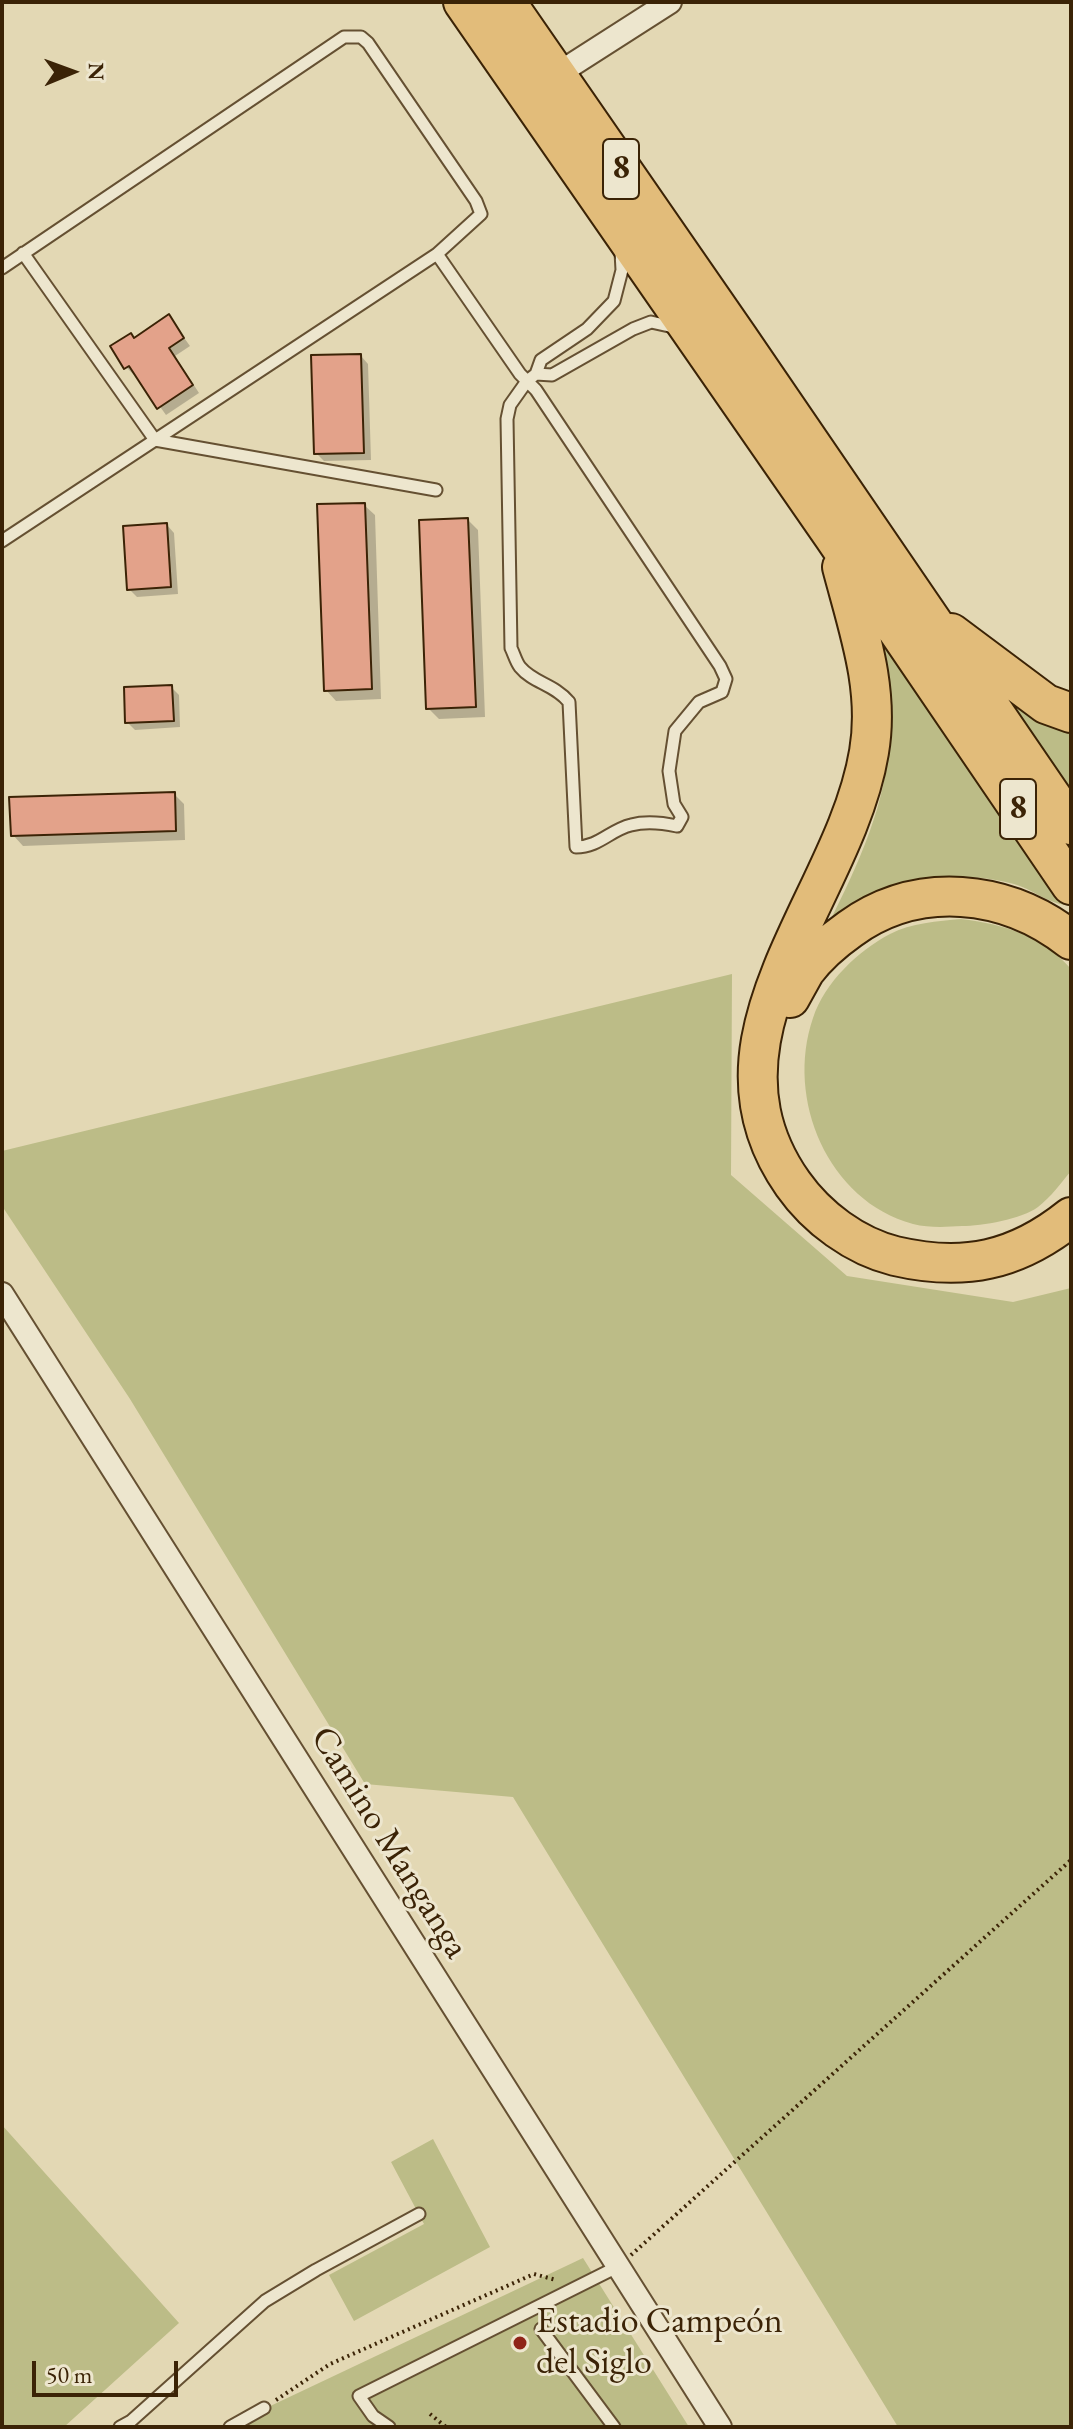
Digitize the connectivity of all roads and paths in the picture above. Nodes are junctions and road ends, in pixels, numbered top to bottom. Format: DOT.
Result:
graph roads {
  1 [pos="463,2"];
  2 [pos="506,2"];
  3 [pos="670,2"];
  4 [pos="556,75"];
  5 [pos="620,230"];
  6 [pos="23,253"];
  7 [pos="437,254"];
  8 [pos="2,268"];
  9 [pos="689,331"];
  10 [pos="532,378"];
  11 [pos="155,440"];
  12 [pos="436,490"];
  13 [pos="834,537"];
  14 [pos="2,541"];
  15 [pos="930,618"];
  16 [pos="1071,713"];
  17 [pos="979,722"];
  18 [pos="1071,825"];
  19 [pos="1071,885"];
  20 [pos="1071,940"];
  21 [pos="1071,1193"];
  22 [pos="1051,1222"];
  23 [pos="2,1294"];
  24 [pos="1071,1860"];
  25 [pos="419,2214"];
  26 [pos="617,2267"];
  27 [pos="580,2286"];
  28 [pos="541,2329"];
  29 [pos="264,2408"];
  30 [pos="430,2414"];
  31 [pos="120,2427"];
  32 [pos="230,2427"];
  33 [pos="389,2427"];
  34 [pos="446,2427"];
  35 [pos="614,2427"];
  36 [pos="720,2427"];
  1 -- 5 [label="highway, 8"];
  2 -- 4 [label="highway, 8"];
  3 -- 4 [label="street"];
  4 -- 15 [label="highway, 8"];
  5 -- 9 [label="highway, 8"];
  5 -- 10 [label="lane"];
  6 -- 7 [label="lane"];
  6 -- 8 [label="lane"];
  6 -- 11 [label="lane"];
  7 -- 10 [label="lane"];
  7 -- 11 [label="lane"];
  9 -- 10 [label="lane"];
  9 -- 13 [label="highway, 8"];
  10 -- 10 [label="lane"];
  11 -- 12 [label="lane"];
  11 -- 14 [label="lane"];
  13 -- 17 [label="highway, 8"];
  13 -- 22 [label="highway"];
  15 -- 16 [label="highway"];
  15 -- 17 [label="highway, 8"];
  17 -- 18 [label="highway, 8"];
  17 -- 19 [label="highway, 8"];
  20 -- 22 [label="highway"];
  21 -- 22 [label="highway"];
  23 -- 26 [label="street, Camino Manganga"];
  24 -- 26 [label="path"];
  25 -- 31 [label="lane"];
  26 -- 27 [label="lane"];
  26 -- 36 [label="street, Camino Manganga"];
  27 -- 29 [label="path"];
  27 -- 33 [label="lane"];
  28 -- 35 [label="lane"];
  29 -- 32 [label="lane"];
  30 -- 34 [label="path"];
}
